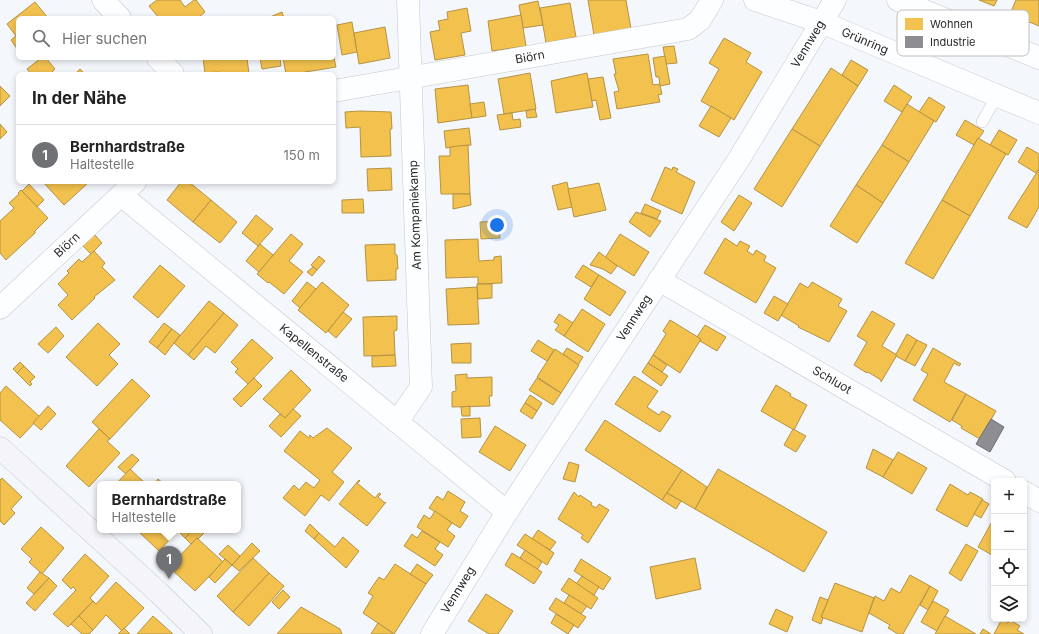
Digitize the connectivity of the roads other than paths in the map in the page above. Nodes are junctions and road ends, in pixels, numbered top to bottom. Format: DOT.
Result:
graph roads {
  1 [pos="103,0"];
  2 [pos="408,0"];
  3 [pos="712,0"];
  4 [pos="756,0"];
  5 [pos="835,0"];
  6 [pos="898,0"];
  7 [pos="922,10"];
  8 [pos="118,16"];
  9 [pos="821,22"];
  10 [pos="897,54"];
  11 [pos="1029,54"];
  12 [pos="902,56"];
  13 [pos="1039,58"];
  14 [pos="160,60"];
  15 [pos="171,72"];
  16 [pos="410,78"];
  17 [pos="336,91"];
  18 [pos="997,96"];
  19 [pos="1039,113"];
  20 [pos="982,122"];
  21 [pos="128,188"];
  22 [pos="659,280"];
  23 [pos="0,308"];
  24 [pos="397,422"];
  25 [pos="0,448"];
  26 [pos="1000,478"];
  27 [pos="1027,494"];
  28 [pos="1039,501"];
  29 [pos="507,512"];
  30 [pos="201,634"];
  31 [pos="432,634"];
  1 -- 8 [label="street"];
  2 -- 16 [label="street, Am Kompaniekamp"];
  3 -- 16 [label="street, Biörn"];
  4 -- 9 [label="street, Grünring"];
  5 -- 9 [label="street, Vennweg"];
  6 -- 7 [label="street"];
  9 -- 10 [label="street, Grünring"];
  9 -- 22 [label="street, Vennweg"];
  11 -- 13 [label="street"];
  12 -- 18 [label="street, Grünring"];
  14 -- 15 [label="street"];
  16 -- 17 [label="street, Biörn"];
  16 -- 24 [label="street, Am Kompaniekamp"];
  18 -- 19 [label="street, Grünring"];
  18 -- 20 [label="lane"];
  21 -- 23 [label="street, Biörn"];
  21 -- 24 [label="street, Kapellenstraße"];
  22 -- 26 [label="street, Schluot"];
  22 -- 29 [label="street, Vennweg"];
  24 -- 29 [label="street, Kapellenstraße"];
  25 -- 30 [label="street"];
  27 -- 28 [label="street"];
  29 -- 31 [label="street, Vennweg"];
}
